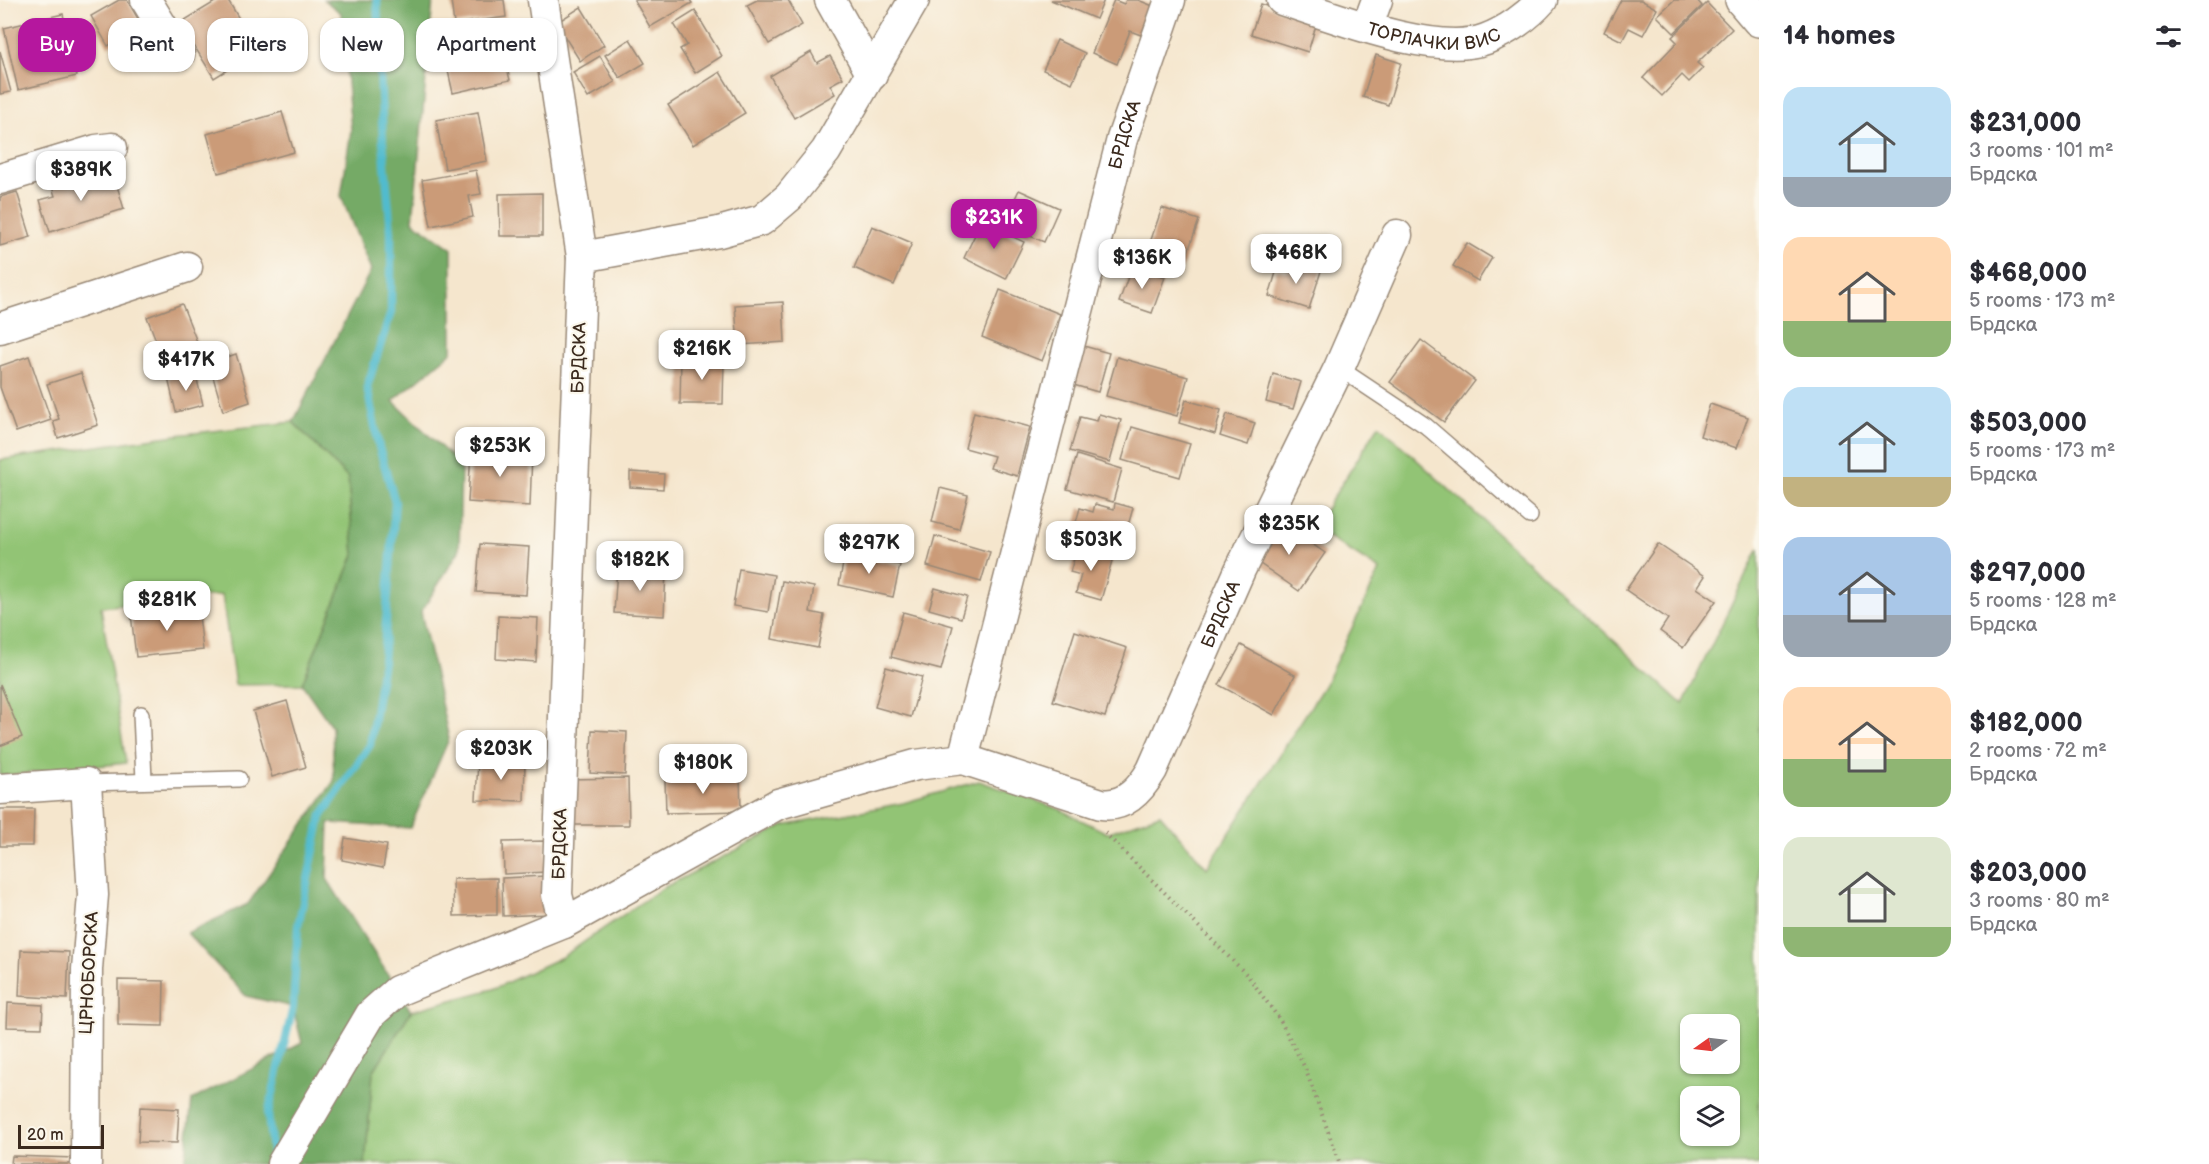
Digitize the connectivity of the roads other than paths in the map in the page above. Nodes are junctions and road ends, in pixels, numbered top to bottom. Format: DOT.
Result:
graph roads {
  1 [pos="146,0"];
  2 [pos="543,0"];
  3 [pos="830,0"];
  4 [pos="914,0"];
  5 [pos="1170,0"];
  6 [pos="1282,0"];
  7 [pos="1542,0"];
  8 [pos="1742,0"];
  9 [pos="1372,14"];
  10 [pos="157,18"];
  11 [pos="1759,20"];
  12 [pos="873,75"];
  13 [pos="112,148"];
  14 [pos="0,179"];
  15 [pos="1398,235"];
  16 [pos="582,257"];
  17 [pos="187,267"];
  18 [pos="0,328"];
  19 [pos="1340,368"];
  20 [pos="1530,516"];
  21 [pos="141,714"];
  22 [pos="963,759"];
  23 [pos="239,779"];
  24 [pos="144,780"];
  25 [pos="86,783"];
  26 [pos="0,789"];
  27 [pos="564,923"];
  28 [pos="86,1164"];
  29 [pos="282,1164"];
  1 -- 10 [label="street"];
  2 -- 16 [label="street, БРДСКА"];
  3 -- 12 [label="street"];
  4 -- 12 [label="street"];
  5 -- 22 [label="street, БРДСКА"];
  6 -- 9 [label="street, ТОРЛАЧКИ ВИС"];
  7 -- 9 [label="street, ТОРЛАЧКИ ВИС"];
  8 -- 11 [label="street"];
  12 -- 16 [label="street"];
  13 -- 14 [label="street"];
  15 -- 19 [label="street, БРДСКА"];
  16 -- 27 [label="street, БРДСКА"];
  17 -- 18 [label="street"];
  19 -- 20 [label="lane"];
  19 -- 22 [label="street, БРДСКА"];
  21 -- 24 [label="lane"];
  22 -- 27 [label="street, БРДСКА"];
  23 -- 24 [label="lane"];
  24 -- 25 [label="lane"];
  25 -- 26 [label="street"];
  25 -- 28 [label="street, ЦРНОБОРСКА"];
  27 -- 29 [label="street"];
}
